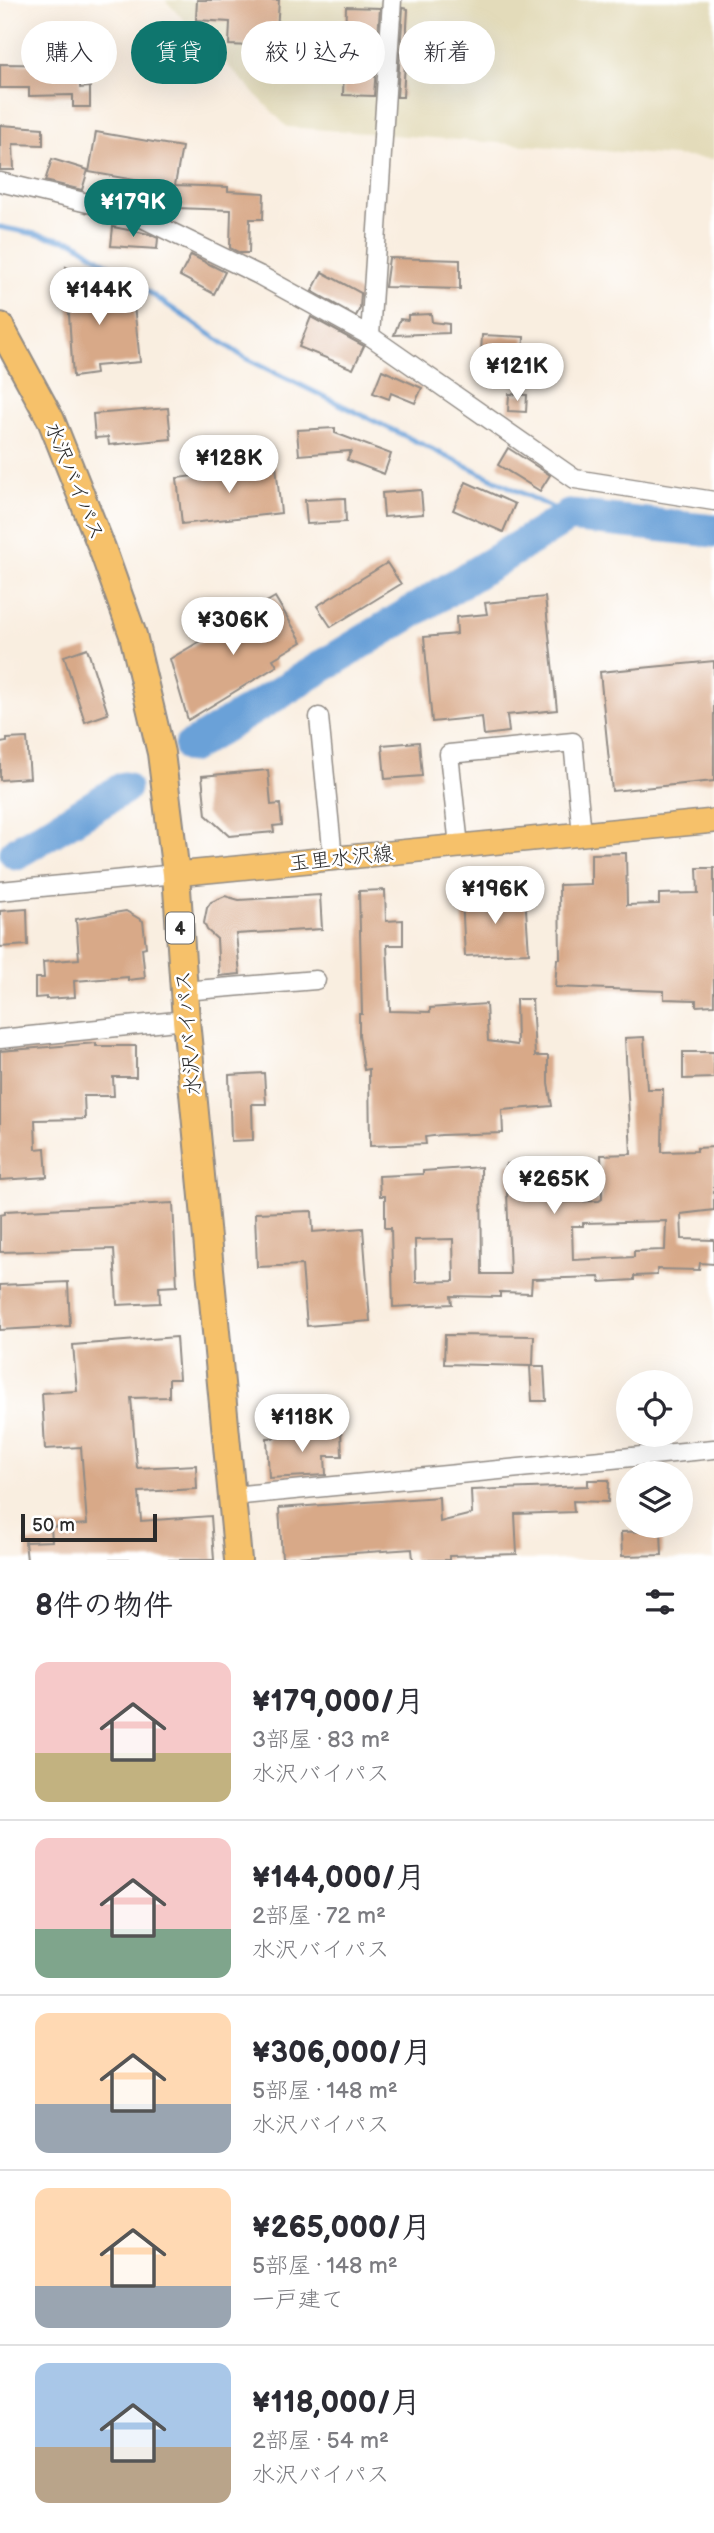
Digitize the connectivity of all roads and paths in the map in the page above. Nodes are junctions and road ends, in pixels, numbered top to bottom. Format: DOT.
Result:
graph roads {
  1 [pos="392,0"];
  2 [pos="0,182"];
  3 [pos="0,326"];
  4 [pos="370,336"];
  5 [pos="714,501"];
  6 [pos="319,717"];
  7 [pos="714,821"];
  8 [pos="582,834"];
  9 [pos="459,846"];
  10 [pos="333,858"];
  11 [pos="176,874"];
  12 [pos="0,891"];
  13 [pos="316,980"];
  14 [pos="184,991"];
  15 [pos="186,1020"];
  16 [pos="0,1039"];
  17 [pos="714,1449"];
  18 [pos="232,1496"];
  19 [pos="237,1560"];
  1 -- 4 [label="street"];
  2 -- 4 [label="street"];
  3 -- 11 [label="highway, 水沢バイパス / 4"];
  4 -- 5 [label="street"];
  6 -- 10 [label="street"];
  7 -- 8 [label="main road, 玉里水沢線"];
  8 -- 9 [label="main road, 玉里水沢線"];
  8 -- 9 [label="street"];
  9 -- 10 [label="main road, 玉里水沢線"];
  10 -- 11 [label="main road, 玉里水沢線"];
  11 -- 12 [label="street"];
  11 -- 14 [label="highway, 水沢バイパス / 4"];
  13 -- 14 [label="street"];
  14 -- 15 [label="highway, 水沢バイパス / 4"];
  15 -- 16 [label="street"];
  15 -- 18 [label="highway, 水沢バイパス / 4"];
  17 -- 18 [label="street"];
  18 -- 19 [label="highway, 水沢バイパス / 4"];
}
